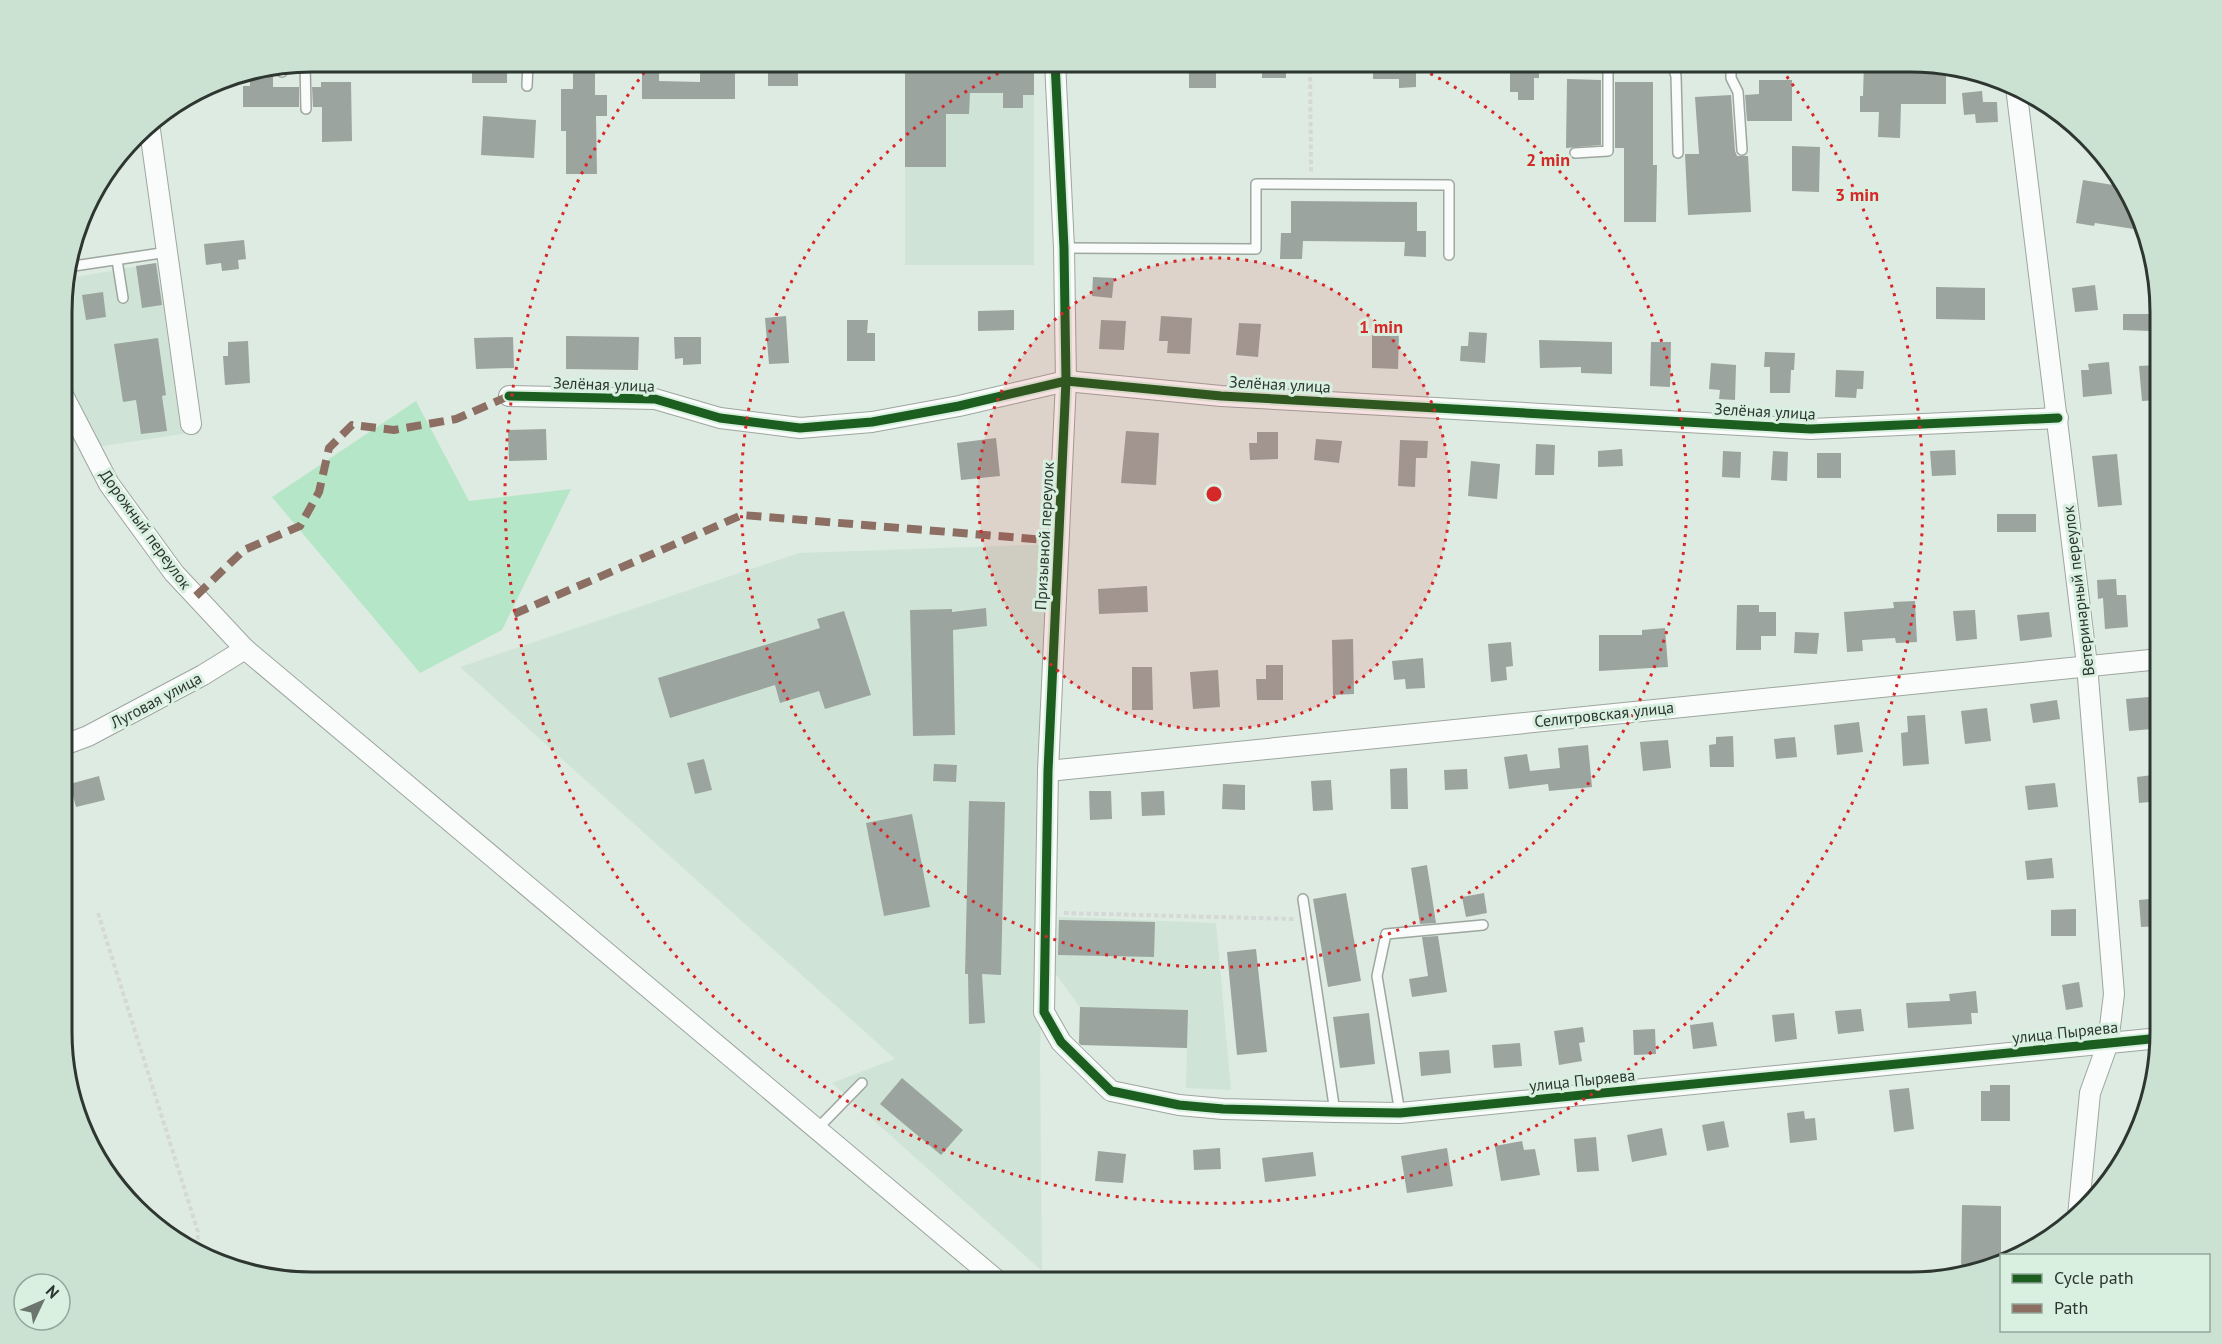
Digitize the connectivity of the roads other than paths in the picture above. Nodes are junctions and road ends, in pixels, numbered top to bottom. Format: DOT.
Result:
graph roads {
  1 [pos="305,72"];
  2 [pos="528,72"];
  3 [pos="1055,72"];
  4 [pos="1608,72"];
  5 [pos="1675,72"];
  6 [pos="1731,72"];
  7 [pos="527,86"];
  8 [pos="2017,98"];
  9 [pos="306,109"];
  10 [pos="150,135"];
  11 [pos="1742,150"];
  12 [pos="1575,153"];
  13 [pos="1678,153"];
  14 [pos="1064,248"];
  15 [pos="168,252"];
  16 [pos="1449,255"];
  17 [pos="117,260"];
  18 [pos="77,266"];
  19 [pos="123,298"];
  20 [pos="1066,381"];
  21 [pos="509,396"];
  22 [pos="72,414"];
  23 [pos="2058,418"];
  24 [pos="191,424"];
  25 [pos="245,649"];
  26 [pos="2150,660"];
  27 [pos="2087,665"];
  28 [pos="72,742"];
  29 [pos="1048,771"];
  30 [pos="1303,899"];
  31 [pos="1483,925"];
  32 [pos="1044,1012"];
  33 [pos="2150,1039"];
  34 [pos="2108,1043"];
  35 [pos="862,1083"];
  36 [pos="1335,1112"];
  37 [pos="1400,1113"];
  38 [pos="817,1129"];
  39 [pos="2079,1203"];
  40 [pos="987,1272"];
  1 -- 9 [label="lane"];
  2 -- 7 [label="lane"];
  3 -- 14 [label="street, Призывной переулок"];
  4 -- 12 [label="lane"];
  5 -- 13 [label="lane"];
  6 -- 11 [label="lane"];
  8 -- 23 [label="street, Ветеринарный переулок"];
  10 -- 15 [label="street"];
  14 -- 16 [label="lane"];
  14 -- 20 [label="street, Призывной переулок"];
  15 -- 17 [label="lane"];
  15 -- 24 [label="street"];
  17 -- 18 [label="lane"];
  17 -- 19 [label="lane"];
  20 -- 21 [label="street, Зелёная улица"];
  20 -- 23 [label="street, Зелёная улица"];
  20 -- 29 [label="street, Призывной переулок"];
  22 -- 25 [label="street, Дорожный переулок"];
  23 -- 27 [label="street, Ветеринарный переулок"];
  25 -- 28 [label="street, Луговая улица"];
  25 -- 38 [label="street, Дорожный переулок"];
  26 -- 27 [label="street, Селитровская улица"];
  27 -- 29 [label="street, Селитровская улица"];
  27 -- 34 [label="street, Ветеринарный переулок"];
  29 -- 32 [label="street, Призывной переулок"];
  30 -- 36 [label="lane"];
  31 -- 37 [label="lane"];
  32 -- 36 [label="street, улица Пыряева"];
  33 -- 34 [label="street, улица Пыряева"];
  34 -- 37 [label="street, улица Пыряева"];
  34 -- 39 [label="street, Ветеринарный переулок"];
  35 -- 38 [label="lane"];
  36 -- 37 [label="street, улица Пыряева"];
  38 -- 40 [label="street, Дорожный переулок"];
}
